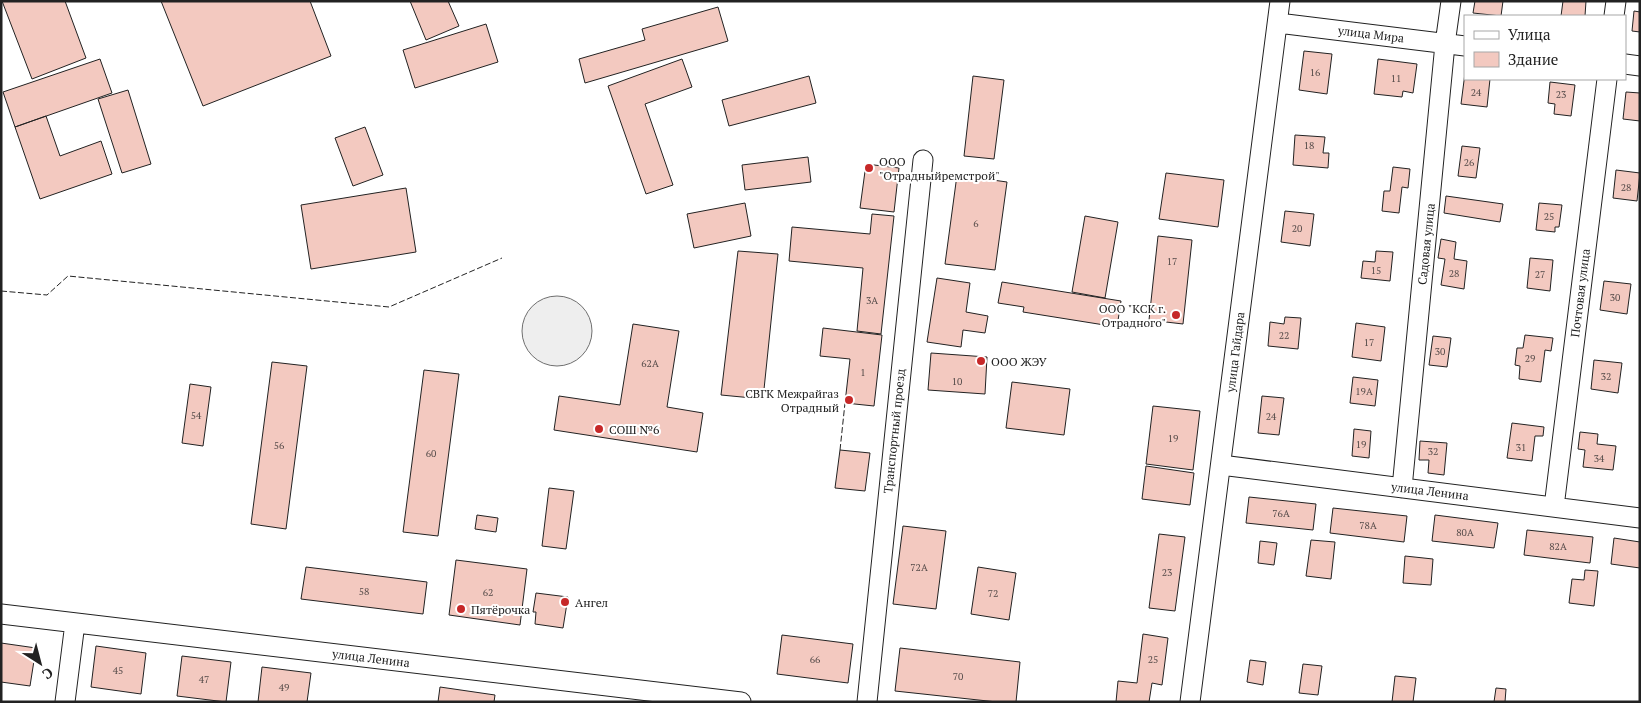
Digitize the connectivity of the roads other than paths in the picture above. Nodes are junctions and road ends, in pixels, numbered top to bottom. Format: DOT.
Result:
graph roads {
  1 [pos="1280,1"];
  2 [pos="1451,1"];
  3 [pos="1616,1"];
  4 [pos="1614,15"];
  5 [pos="1278,23"];
  6 [pos="1445,44"];
  7 [pos="1464,46"];
  8 [pos="1626,64"];
  9 [pos="1640,66"];
  10 [pos="1607,80"];
  11 [pos="923,160"];
  12 [pos="1221,465"];
  13 [pos="1402,488"];
  14 [pos="1554,507"];
  15 [pos="1640,518"];
  16 [pos="1,614"];
  17 [pos="75,623"];
  18 [pos="694,699"];
  19 [pos="65,702"];
  20 [pos="741,702"];
  21 [pos="867,702"];
  22 [pos="1190,702"];
  1 -- 5 [label="street, улица Гайдара"];
  2 -- 6 [label="street, Садовая улица"];
  3 -- 4 [label="street"];
  5 -- 6 [label="street, улица Мира"];
  5 -- 12 [label="street, улица Гайдара"];
  6 -- 7 [label="street, улица Мира"];
  6 -- 13 [label="street, Садовая улица"];
  8 -- 9 [label="street"];
  10 -- 14 [label="street, Почтовая улица"];
  11 -- 21 [label="street, Транспортный проезд"];
  12 -- 13 [label="street, улица Ленина"];
  12 -- 22 [label="street, улица Гайдара"];
  13 -- 14 [label="street, улица Ленина"];
  14 -- 15 [label="street, улица Ленина"];
  16 -- 17 [label="street, улица Ленина"];
  17 -- 18 [label="street, улица Ленина"];
  17 -- 19 [label="street"];
  18 -- 20 [label="street, улица Ленина"];
}
